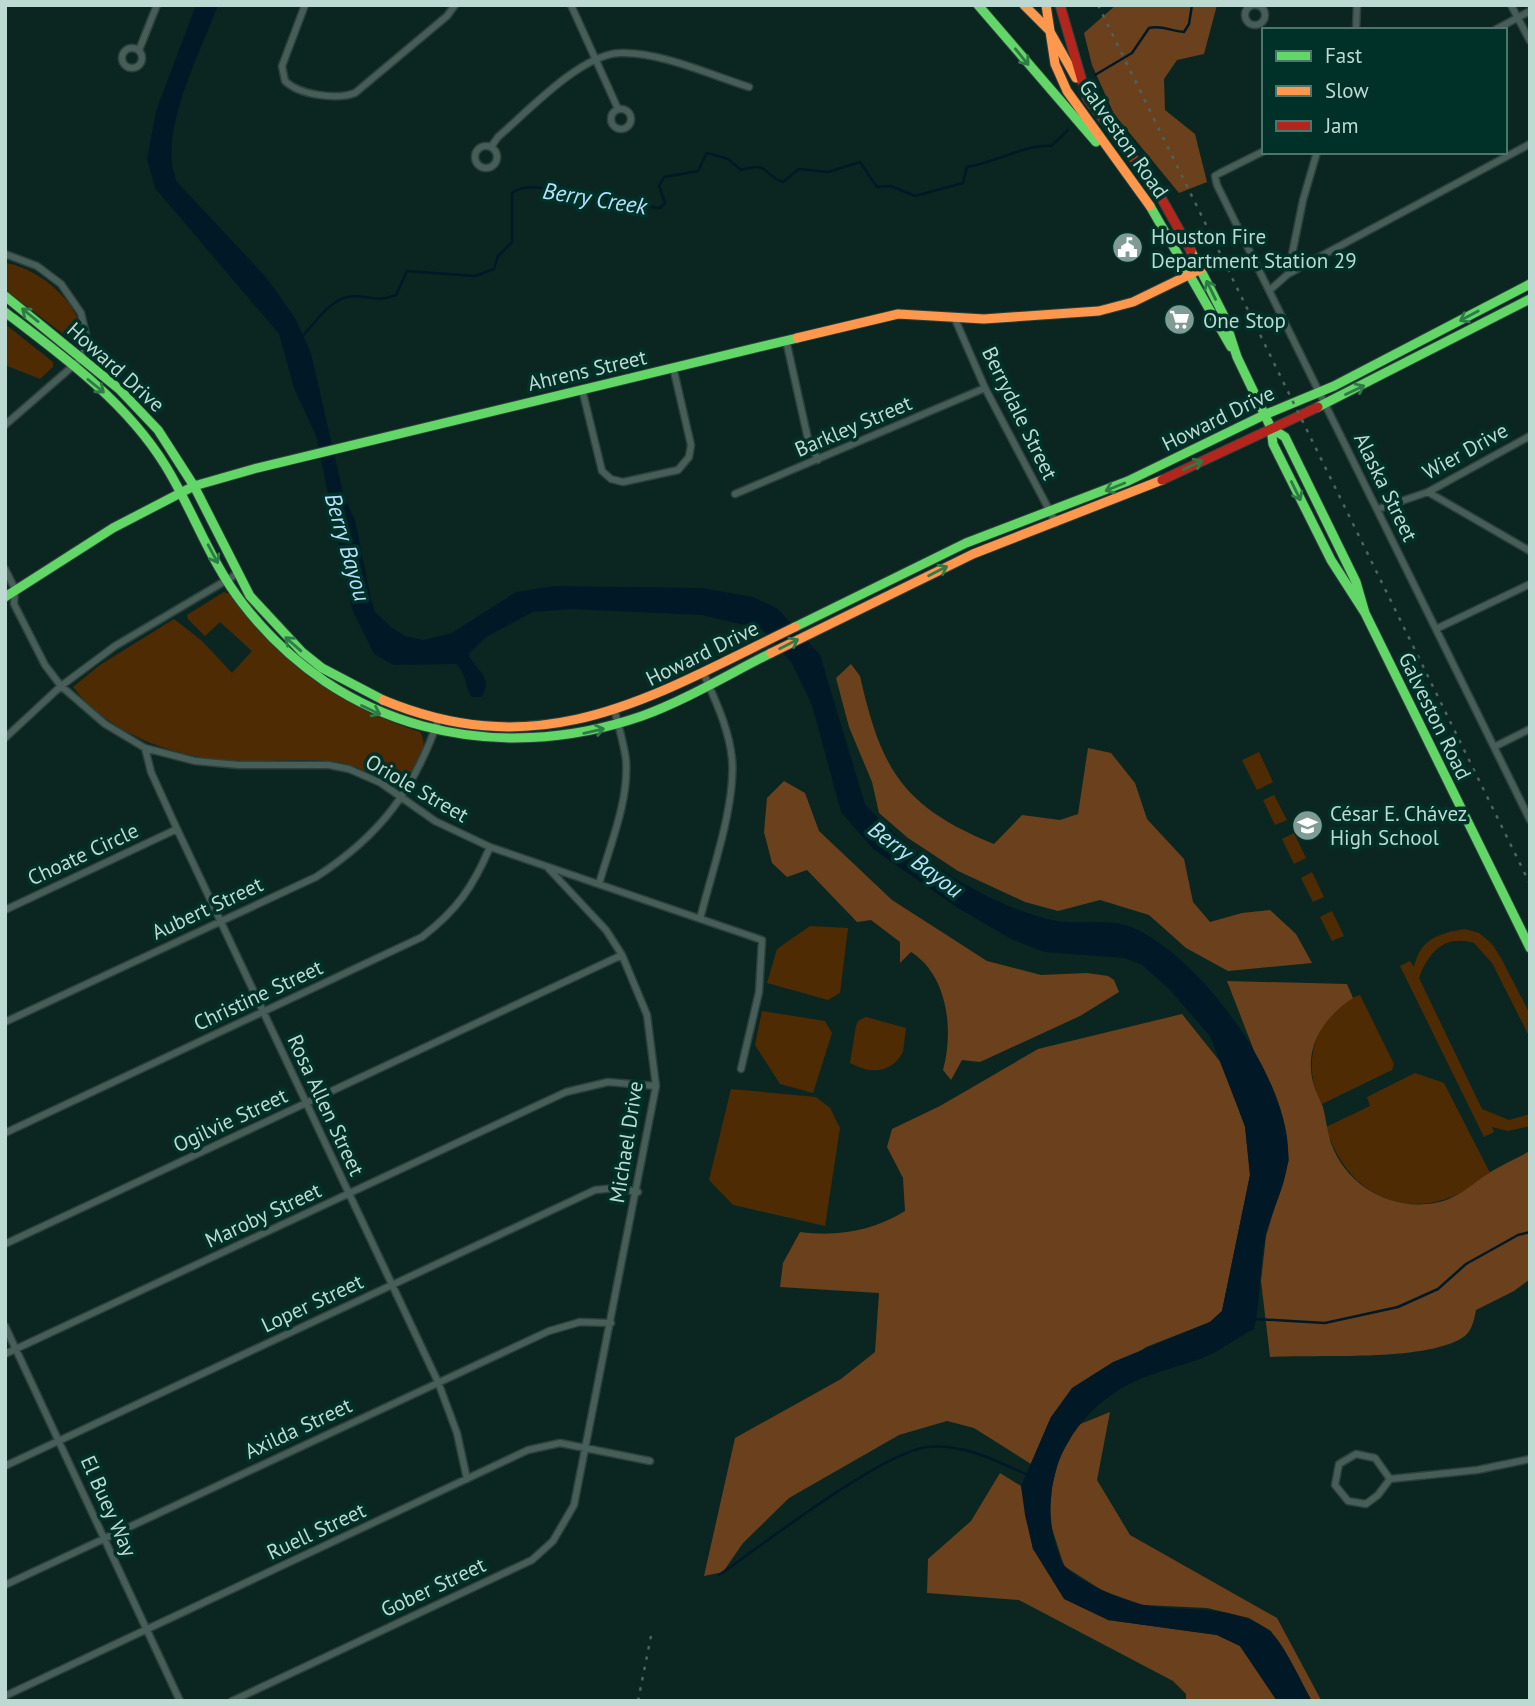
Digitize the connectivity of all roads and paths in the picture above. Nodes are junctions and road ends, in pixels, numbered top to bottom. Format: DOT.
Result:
graph roads {
  1 [pos="157,5"];
  2 [pos="305,5"];
  3 [pos="455,5"];
  4 [pos="571,5"];
  5 [pos="978,5"];
  6 [pos="1024,5"];
  7 [pos="1046,5"];
  8 [pos="1060,5"];
  9 [pos="1274,5"];
  10 [pos="1357,5"];
  11 [pos="1511,5"];
  12 [pos="1264,10"];
  13 [pos="1530,11"];
  14 [pos="1518,18"];
  15 [pos="1356,28"];
  16 [pos="1499,28"];
  17 [pos="1049,30"];
  18 [pos="1530,41"];
  19 [pos="139,50"];
  20 [pos="595,60"];
  21 [pos="749,87"];
  22 [pos="1087,98"];
  23 [pos="618,109"];
  24 [pos="1530,144"];
  25 [pos="491,147"];
  26 [pos="1262,152"];
  27 [pos="1316,154"];
  28 [pos="1130,180"];
  29 [pos="1178,224"];
  30 [pos="1165,230"];
  31 [pos="5,254"];
  32 [pos="1201,269"];
  33 [pos="1189,274"];
  34 [pos="1288,274"];
  35 [pos="1530,284"];
  36 [pos="1270,290"];
  37 [pos="1510,294"];
  38 [pos="5,296"];
  39 [pos="1530,299"];
  40 [pos="1517,306"];
  41 [pos="5,312"];
  42 [pos="955,318"];
  43 [pos="786,340"];
  44 [pos="1237,357"];
  45 [pos="82,358"];
  46 [pos="71,366"];
  47 [pos="673,368"];
  48 [pos="985,388"];
  49 [pos="582,389"];
  50 [pos="1318,391"];
  51 [pos="1324,404"];
  52 [pos="1264,415"];
  53 [pos="5,425"];
  54 [pos="1271,428"];
  55 [pos="1530,436"];
  56 [pos="818,460"];
  57 [pos="1147,472"];
  58 [pos="1153,484"];
  59 [pos="194,486"];
  60 [pos="1428,492"];
  61 [pos="182,493"];
  62 [pos="735,494"];
  63 [pos="1378,509"];
  64 [pos="1050,511"];
  65 [pos="1056,523"];
  66 [pos="1335,540"];
  67 [pos="966,542"];
  68 [pos="1324,545"];
  69 [pos="1530,551"];
  70 [pos="972,554"];
  71 [pos="5,569"];
  72 [pos="237,574"];
  73 [pos="227,580"];
  74 [pos="1530,583"];
  75 [pos="15,589"];
  76 [pos="871,589"];
  77 [pos="5,597"];
  78 [pos="877,602"];
  79 [pos="1366,613"];
  80 [pos="1436,629"];
  81 [pos="703,672"];
  82 [pos="344,681"];
  83 [pos="708,684"];
  84 [pos="61,686"];
  85 [pos="336,692"];
  86 [pos="615,712"];
  87 [pos="439,718"];
  88 [pos="618,725"];
  89 [pos="524,728"];
  90 [pos="1530,729"];
  91 [pos="435,731"];
  92 [pos="5,738"];
  93 [pos="525,741"];
  94 [pos="1494,747"];
  95 [pos="145,748"];
  96 [pos="402,797"];
  97 [pos="1530,820"];
  98 [pos="177,829"];
  99 [pos="490,847"];
  100 [pos="549,869"];
  101 [pos="599,884"];
  102 [pos="5,910"];
  103 [pos="700,919"];
  104 [pos="219,921"];
  105 [pos="1530,948"];
  106 [pos="622,955"];
  107 [pos="263,1011"];
  108 [pos="5,1022"];
  109 [pos="741,1069"];
  110 [pos="656,1086"];
  111 [pos="305,1104"];
  112 [pos="5,1133"];
  113 [pos="638,1192"];
  114 [pos="348,1194"];
  115 [pos="5,1244"];
  116 [pos="390,1285"];
  117 [pos="611,1323"];
  118 [pos="5,1326"];
  119 [pos="16,1349"];
  120 [pos="5,1354"];
  121 [pos="438,1382"];
  122 [pos="60,1441"];
  123 [pos="586,1447"];
  124 [pos="1530,1459"];
  125 [pos="650,1461"];
  126 [pos="5,1466"];
  127 [pos="467,1479"];
  128 [pos="1390,1479"];
  129 [pos="104,1539"];
  130 [pos="5,1585"];
  131 [pos="148,1631"];
  132 [pos="5,1696"];
  133 [pos="180,1701"];
  134 [pos="232,1701"];
  1 -- 19 [label="street"];
  2 -- 3 [label="street"];
  4 -- 20 [label="street"];
  5 -- 28 [label="main road, one-way"];
  6 -- 17 [label="main road"];
  7 -- 17 [label="main road, Galveston Road"];
  8 -- 22 [label="main road, Galveston Road"];
  9 -- 12 [label="street"];
  10 -- 15 [label="street"];
  11 -- 14 [label="street"];
  13 -- 14 [label="street"];
  14 -- 16 [label="street"];
  14 -- 18 [label="street"];
  17 -- 22 [label="main road"];
  17 -- 28 [label="main road, Galveston Road"];
  20 -- 21 [label="street"];
  20 -- 23 [label="street"];
  20 -- 25 [label="street"];
  22 -- 29 [label="main road, Galveston Road"];
  24 -- 34 [label="street"];
  26 -- 36 [label="street, Alaska Street"];
  27 -- 34 [label="street"];
  28 -- 30 [label="main road, Galveston Road"];
  29 -- 30 [label="main road"];
  29 -- 32 [label="main road, Galveston Road"];
  30 -- 33 [label="main road, Galveston Road"];
  31 -- 45 [label="street"];
  32 -- 33 [label="main road, Ahrens Street"];
  44 -- 32 [label="main road, Galveston Road, one-way"];
  33 -- 42 [label="main road, Ahrens Street"];
  33 -- 44 [label="main road, Galveston Road"];
  34 -- 36 [label="street"];
  35 -- 37 [label="main road, Howard Drive"];
  36 -- 50 [label="street, Alaska Street"];
  37 -- 40 [label="main road"];
  37 -- 50 [label="main road, Howard Drive, one-way"];
  45 -- 38 [label="main road, Howard Drive, one-way"];
  39 -- 40 [label="main road, Howard Drive"];
  51 -- 40 [label="main road, Howard Drive, one-way"];
  41 -- 46 [label="main road, Howard Drive"];
  42 -- 43 [label="main road, Ahrens Street"];
  42 -- 48 [label="street, Berrydale Street"];
  43 -- 47 [label="main road, Ahrens Street"];
  43 -- 56 [label="street"];
  44 -- 52 [label="main road, Galveston Road"];
  45 -- 46 [label="street"];
  45 -- 59 [label="main road, Howard Drive"];
  46 -- 53 [label="street"];
  46 -- 61 [label="main road, Howard Drive, one-way"];
  47 -- 49 [label="main road, Ahrens Street"];
  47 -- 49 [label="street"];
  48 -- 56 [label="street, Barkley Street"];
  48 -- 64 [label="street, Berrydale Street"];
  49 -- 59 [label="main road, Ahrens Street"];
  50 -- 51 [label="street, Alaska Street"];
  50 -- 52 [label="main road, Howard Drive"];
  51 -- 54 [label="main road, Howard Drive"];
  51 -- 63 [label="street, Alaska Street"];
  52 -- 54 [label="main road, Galveston Road"];
  52 -- 57 [label="main road, Howard Drive"];
  58 -- 54 [label="main road, Howard Drive, one-way"];
  54 -- 66 [label="main road, Galveston Road"];
  54 -- 68 [label="main road, Galveston Road, one-way"];
  55 -- 60 [label="street, Wier Drive"];
  56 -- 62 [label="street, Barkley Street"];
  57 -- 58 [label="main road"];
  57 -- 64 [label="main road, Howard Drive, one-way"];
  58 -- 65 [label="main road, Howard Drive"];
  59 -- 61 [label="main road, Ahrens Street"];
  59 -- 72 [label="main road, Howard Drive"];
  60 -- 63 [label="street, Wier Drive"];
  60 -- 69 [label="street"];
  61 -- 73 [label="main road, Howard Drive, one-way"];
  61 -- 75 [label="main road, Ahrens Street"];
  63 -- 80 [label="street, Alaska Street"];
  64 -- 65 [label="street, Berrydale Street"];
  64 -- 67 [label="main road, Howard Drive"];
  65 -- 70 [label="main road, Howard Drive"];
  66 -- 68 [label="main road"];
  66 -- 79 [label="main road, Galveston Road"];
  67 -- 70 [label="main road"];
  67 -- 76 [label="main road, Howard Drive"];
  68 -- 79 [label="main road, Galveston Road"];
  78 -- 70 [label="main road, Howard Drive, one-way"];
  71 -- 75 [label="street, Oriole Street"];
  72 -- 73 [label="street"];
  82 -- 72 [label="main road, Howard Drive, one-way"];
  73 -- 84 [label="street"];
  73 -- 85 [label="main road, Howard Drive"];
  74 -- 80 [label="street"];
  75 -- 77 [label="main road, Ahrens Street"];
  75 -- 84 [label="street, Oriole Street"];
  76 -- 78 [label="main road"];
  76 -- 81 [label="main road, Howard Drive"];
  83 -- 78 [label="main road, Howard Drive, one-way"];
  79 -- 105 [label="main road, Galveston Road"];
  80 -- 94 [label="street, Alaska Street"];
  81 -- 83 [label="street"];
  81 -- 86 [label="main road, Howard Drive"];
  82 -- 85 [label="main road"];
  82 -- 87 [label="main road, Howard Drive"];
  83 -- 88 [label="main road, Howard Drive"];
  83 -- 103 [label="street"];
  84 -- 92 [label="street"];
  84 -- 95 [label="street, Oriole Street"];
  85 -- 91 [label="main road, Howard Drive, one-way"];
  86 -- 88 [label="street"];
  86 -- 89 [label="main road, Howard Drive"];
  87 -- 89 [label="main road, Howard Drive"];
  87 -- 91 [label="street, Aubert Street"];
  93 -- 88 [label="main road, Howard Drive, one-way"];
  88 -- 101 [label="street"];
  89 -- 93 [label="main road"];
  90 -- 94 [label="street"];
  91 -- 93 [label="main road, Howard Drive"];
  91 -- 96 [label="street, Aubert Street"];
  94 -- 97 [label="street, Alaska Street"];
  95 -- 96 [label="street, Oriole Street"];
  95 -- 98 [label="street, Rosa Allen Street"];
  96 -- 99 [label="street, Oriole Street"];
  96 -- 104 [label="street, Aubert Street"];
  98 -- 102 [label="street, Choate Circle"];
  98 -- 104 [label="street, Rosa Allen Street"];
  99 -- 100 [label="street, Oriole Street"];
  99 -- 107 [label="street, Christine Street"];
  100 -- 101 [label="street, Oriole Street"];
  100 -- 106 [label="street, Michael Drive"];
  101 -- 103 [label="street, Oriole Street"];
  103 -- 109 [label="street, Oriole Street"];
  104 -- 107 [label="street, Rosa Allen Street"];
  104 -- 108 [label="street, Aubert Street"];
  106 -- 110 [label="street, Michael Drive"];
  106 -- 111 [label="street, Ogilvie Street"];
  107 -- 111 [label="street, Rosa Allen Street"];
  107 -- 112 [label="street, Christine Street"];
  110 -- 113 [label="street, Michael Drive"];
  110 -- 114 [label="street, Maroby Street"];
  111 -- 114 [label="street, Rosa Allen Street"];
  111 -- 115 [label="street, Ogilvie Street"];
  113 -- 116 [label="street, Loper Street"];
  113 -- 117 [label="street, Michael Drive"];
  114 -- 116 [label="street, Rosa Allen Street"];
  114 -- 119 [label="street, Maroby Street"];
  116 -- 121 [label="street, Rosa Allen Street"];
  116 -- 122 [label="street, Loper Street"];
  117 -- 121 [label="street, Axilda Street"];
  117 -- 123 [label="street, Michael Drive"];
  118 -- 119 [label="street, El Buey Way"];
  119 -- 120 [label="street, Maroby Street"];
  119 -- 122 [label="street, El Buey Way"];
  121 -- 127 [label="street, Rosa Allen Street"];
  121 -- 129 [label="street, Axilda Street"];
  122 -- 126 [label="street, Loper Street"];
  122 -- 129 [label="street, El Buey Way"];
  123 -- 125 [label="street, Ruell Street"];
  123 -- 127 [label="street, Ruell Street"];
  123 -- 134 [label="street, Gober Street"];
  124 -- 128 [label="street"];
  127 -- 131 [label="street, Ruell Street"];
  128 -- 128 [label="street"];
  129 -- 130 [label="street, Axilda Street"];
  129 -- 131 [label="street, El Buey Way"];
  131 -- 132 [label="street, Ruell Street"];
  131 -- 133 [label="street, El Buey Way"];
}
